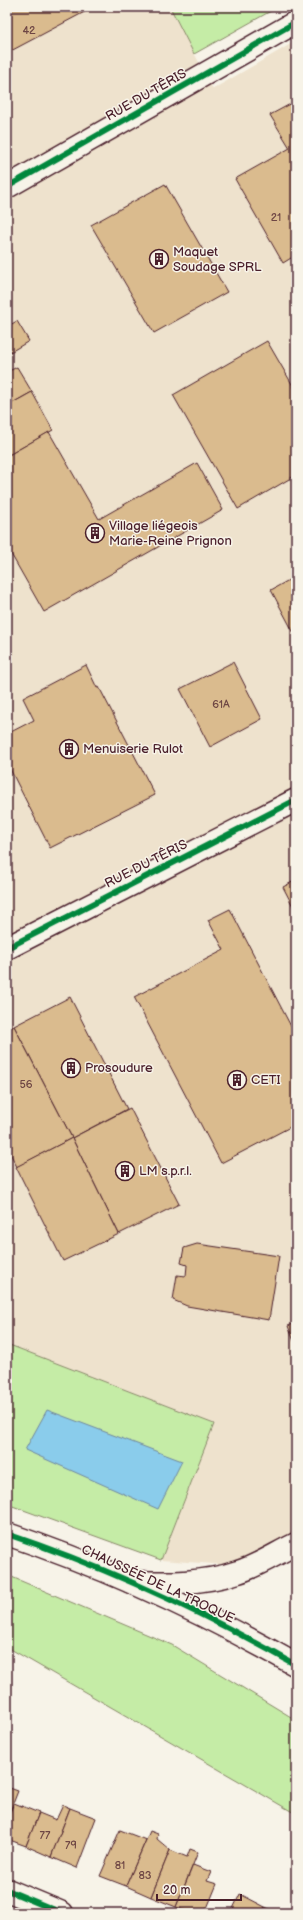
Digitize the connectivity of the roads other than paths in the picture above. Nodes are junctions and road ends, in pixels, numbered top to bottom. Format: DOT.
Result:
graph roads {
  1 [pos="296,22"];
  2 [pos="7,187"];
  3 [pos="296,800"];
  4 [pos="7,948"];
  5 [pos="7,1534"];
  6 [pos="296,1544"];
  7 [pos="131,1582"];
  8 [pos="296,1664"];
  9 [pos="7,1890"];
  10 [pos="62,1913"];
  1 -- 2 [label="street, RUE DU TÊRIS"];
  3 -- 4 [label="street, RUE DU TÊRIS"];
  5 -- 7 [label="street, CHAUSSÉE DE LA TROQUE"];
  6 -- 7 [label="street"];
  7 -- 8 [label="street, CHAUSSÉE DE LA TROQUE"];
  9 -- 10 [label="street"];
}
